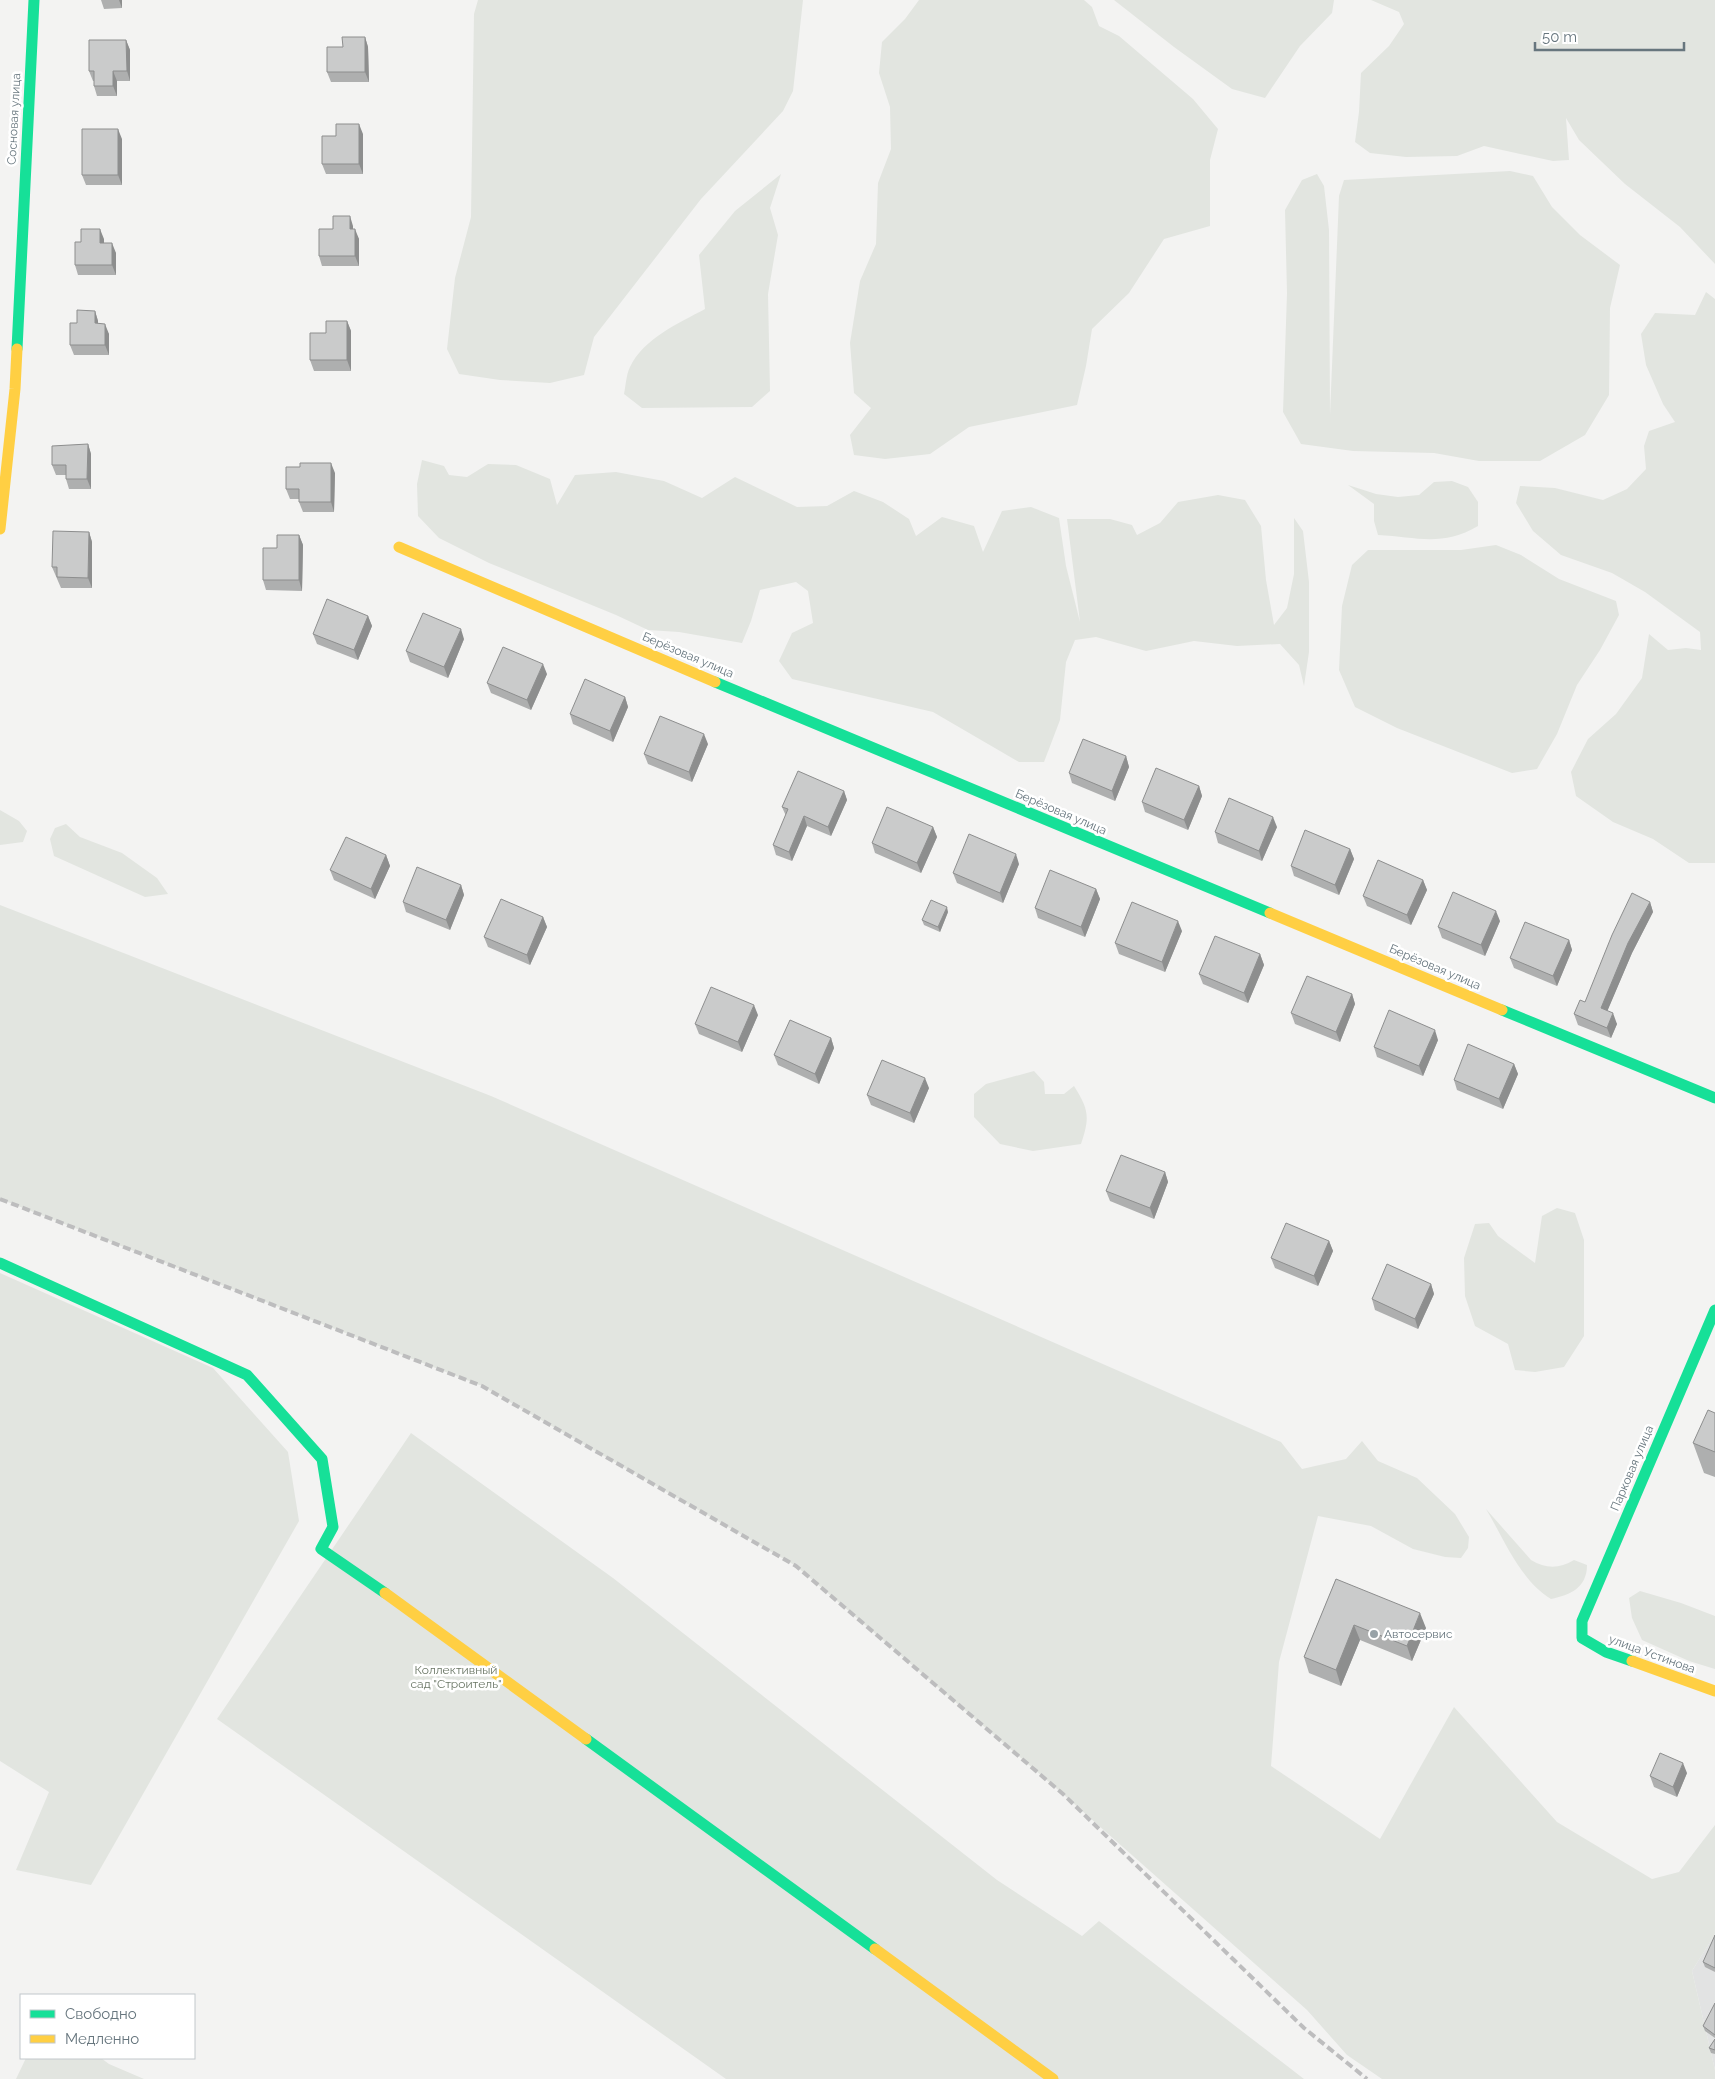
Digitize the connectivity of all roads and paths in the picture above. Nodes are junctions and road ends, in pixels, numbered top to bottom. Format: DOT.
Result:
graph roads {
  1 [pos="34,0"];
  2 [pos="0,528"];
  3 [pos="399,547"];
  4 [pos="1715,1098"];
  5 [pos="0,1263"];
  6 [pos="1715,1310"];
  7 [pos="1582,1638"];
  8 [pos="1715,1691"];
  9 [pos="1053,2079"];
  1 -- 2 [label="street, Сосновая улица"];
  3 -- 4 [label="street, Берёзовая улица"];
  5 -- 9 [label="street"];
  6 -- 7 [label="street, Парковая улица"];
  7 -- 8 [label="street, улица Устинова"];
}
